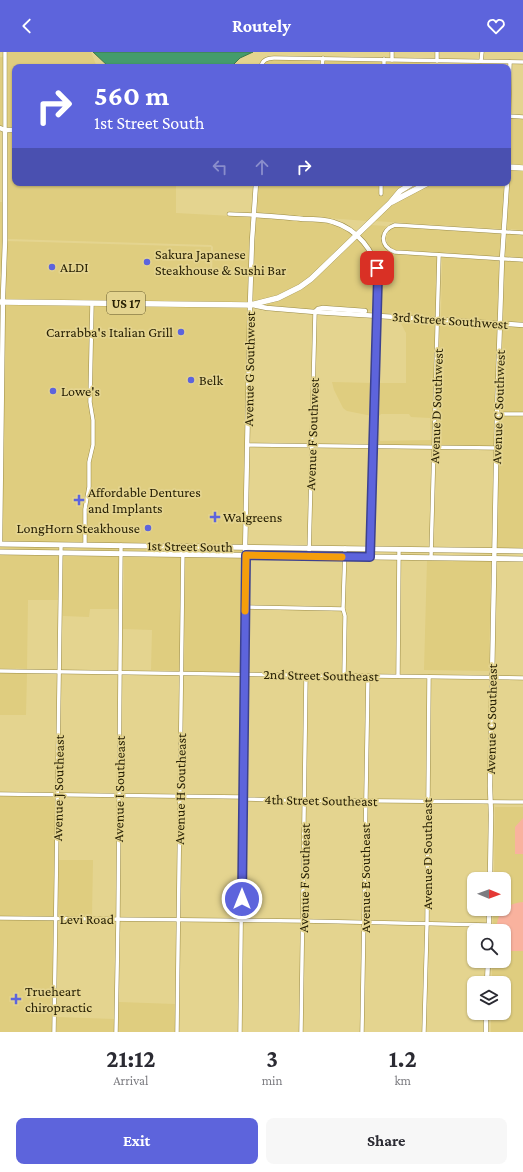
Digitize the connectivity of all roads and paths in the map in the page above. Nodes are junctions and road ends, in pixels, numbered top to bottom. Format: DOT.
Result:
graph roads {
  1 [pos="392,52"];
  2 [pos="437,52"];
  3 [pos="482,52"];
  4 [pos="5,53"];
  5 [pos="0,54"];
  6 [pos="323,58"];
  7 [pos="384,59"];
  8 [pos="392,60"];
  9 [pos="437,60"];
  10 [pos="482,61"];
  11 [pos="510,62"];
  12 [pos="523,62"];
  13 [pos="262,64"];
  14 [pos="322,64"];
  15 [pos="384,64"];
  16 [pos="511,116"];
  17 [pos="523,117"];
  18 [pos="2,129"];
  19 [pos="12,130"];
  20 [pos="511,167"];
  21 [pos="523,168"];
  22 [pos="256,186"];
  23 [pos="381,186"];
  24 [pos="407,186"];
  25 [pos="422,186"];
  26 [pos="507,186"];
  27 [pos="381,194"];
  28 [pos="2,200"];
  29 [pos="390,203"];
  30 [pos="229,214"];
  31 [pos="254,215"];
  32 [pos="505,231"];
  33 [pos="523,232"];
  34 [pos="356,235"];
  35 [pos="439,255"];
  36 [pos="502,259"];
  37 [pos="523,260"];
  38 [pos="2,302"];
  39 [pos="92,302"];
  40 [pos="250,305"];
  41 [pos="316,312"];
  42 [pos="376,315"];
  43 [pos="438,319"];
  44 [pos="500,323"];
  45 [pos="523,325"];
  46 [pos="497,414"];
  47 [pos="523,414"];
  48 [pos="248,445"];
  49 [pos="312,446"];
  50 [pos="373,447"];
  51 [pos="434,448"];
  52 [pos="496,448"];
  53 [pos="0,542"];
  54 [pos="61,545"];
  55 [pos="84,545"];
  56 [pos="121,545"];
  57 [pos="183,546"];
  58 [pos="246,547"];
  59 [pos="309,548"];
  60 [pos="345,548"];
  61 [pos="370,549"];
  62 [pos="399,549"];
  63 [pos="432,549"];
  64 [pos="494,551"];
  65 [pos="523,551"];
  66 [pos="0,552"];
  67 [pos="61,553"];
  68 [pos="122,553"];
  69 [pos="183,555"];
  70 [pos="246,555"];
  71 [pos="309,556"];
  72 [pos="344,557"];
  73 [pos="370,557"];
  74 [pos="399,558"];
  75 [pos="431,558"];
  76 [pos="494,559"];
  77 [pos="523,559"];
  78 [pos="245,607"];
  79 [pos="343,609"];
  80 [pos="0,671"];
  81 [pos="59,671"];
  82 [pos="121,672"];
  83 [pos="182,673"];
  84 [pos="244,674"];
  85 [pos="306,675"];
  86 [pos="344,676"];
  87 [pos="368,676"];
  88 [pos="398,676"];
  89 [pos="429,677"];
  90 [pos="492,678"];
  91 [pos="523,678"];
  92 [pos="0,794"];
  93 [pos="58,795"];
  94 [pos="119,796"];
  95 [pos="180,796"];
  96 [pos="242,797"];
  97 [pos="305,800"];
  98 [pos="366,801"];
  99 [pos="428,802"];
  100 [pos="490,802"];
  101 [pos="523,802"];
  102 [pos="490,872"];
  103 [pos="0,918"];
  104 [pos="56,919"];
  105 [pos="118,919"];
  106 [pos="177,920"];
  107 [pos="242,920"];
  108 [pos="303,921"];
  109 [pos="364,922"];
  110 [pos="427,924"];
  111 [pos="467,925"];
  112 [pos="486,1020"];
  113 [pos="54,1032"];
  114 [pos="116,1032"];
  115 [pos="177,1032"];
  116 [pos="240,1032"];
  117 [pos="301,1032"];
  118 [pos="362,1032"];
  119 [pos="424,1032"];
  120 [pos="486,1032"];
  1 -- 8 [label="street"];
  2 -- 9 [label="street"];
  3 -- 10 [label="street"];
  4 -- 5 [label="street"];
  4 -- 18 [label="street"];
  6 -- 7 [label="street"];
  6 -- 13 [label="street"];
  6 -- 14 [label="street"];
  7 -- 8 [label="street"];
  7 -- 15 [label="street"];
  8 -- 9 [label="street"];
  9 -- 10 [label="street"];
  10 -- 11 [label="street"];
  11 -- 12 [label="street"];
  16 -- 17 [label="street"];
  18 -- 19 [label="street"];
  18 -- 28 [label="street"];
  20 -- 21 [label="highway"];
  22 -- 31 [label="street, Avenue G Southwest"];
  23 -- 27 [label="street"];
  24 -- 29 [label="highway, US 17"];
  25 -- 29 [label="highway, US 17"];
  26 -- 32 [label="street, Avenue C Southwest"];
  28 -- 38 [label="street"];
  29 -- 34 [label="highway, US 17"];
  30 -- 31 [label="street"];
  31 -- 34 [label="street"];
  31 -- 40 [label="street, Avenue G Southwest"];
  32 -- 33 [label="street"];
  32 -- 35 [label="street"];
  32 -- 36 [label="street, Avenue C Southwest"];
  34 -- 40 [label="highway, US 17"];
  34 -- 42 [label="street"];
  35 -- 36 [label="street"];
  35 -- 43 [label="street, Avenue D Southwest"];
  36 -- 37 [label="street"];
  36 -- 44 [label="street, Avenue C Southwest"];
  38 -- 39 [label="highway, 3rd Street Southwest / US 17"];
  38 -- 53 [label="street"];
  39 -- 40 [label="highway, 3rd Street Southwest / US 17"];
  39 -- 55 [label="street"];
  40 -- 41 [label="street, 3rd Street Southwest"];
  40 -- 48 [label="street, Avenue G Southwest"];
  41 -- 42 [label="street, 3rd Street Southwest"];
  41 -- 49 [label="street, Avenue F Southwest"];
  42 -- 43 [label="street, 3rd Street Southwest"];
  42 -- 50 [label="street"];
  43 -- 44 [label="street, 3rd Street Southwest"];
  43 -- 51 [label="street, Avenue D Southwest"];
  44 -- 45 [label="street, 3rd Street Southwest"];
  44 -- 46 [label="street, Avenue C Southwest"];
  46 -- 47 [label="street"];
  46 -- 52 [label="street, Avenue C Southwest"];
  48 -- 49 [label="street"];
  48 -- 58 [label="street, Avenue G Southwest"];
  49 -- 50 [label="street"];
  49 -- 59 [label="street, Avenue F Southwest"];
  50 -- 51 [label="street"];
  50 -- 61 [label="street"];
  51 -- 52 [label="street"];
  51 -- 63 [label="street, Avenue D Southwest"];
  52 -- 64 [label="street, Avenue C Southwest"];
  53 -- 54 [label="main road, 1st Street South"];
  54 -- 55 [label="main road, 1st Street South"];
  54 -- 67 [label="street, Avenue J Southeast"];
  55 -- 56 [label="main road, 1st Street South"];
  56 -- 57 [label="main road, 1st Street South"];
  56 -- 68 [label="street, Avenue I Southeast"];
  57 -- 58 [label="main road, 1st Street South"];
  57 -- 69 [label="street, Avenue H Southeast"];
  58 -- 59 [label="main road, 1st Street South"];
  58 -- 70 [label="street, Avenue G Southwest"];
  59 -- 60 [label="main road, 1st Street South"];
  59 -- 71 [label="street, Avenue F Southwest"];
  60 -- 61 [label="main road, 1st Street South"];
  60 -- 72 [label="street"];
  61 -- 62 [label="main road, 1st Street South"];
  61 -- 73 [label="street"];
  62 -- 63 [label="main road, 1st Street South"];
  62 -- 74 [label="street"];
  63 -- 64 [label="main road, 1st Street South"];
  63 -- 75 [label="street, Avenue D Southwest"];
  64 -- 65 [label="main road, 1st Street South"];
  64 -- 76 [label="street, Avenue C Southwest"];
  66 -- 67 [label="main road, 1st Street South"];
  67 -- 68 [label="main road, 1st Street South"];
  67 -- 81 [label="street, Avenue J Southeast"];
  68 -- 69 [label="main road, 1st Street South"];
  68 -- 82 [label="street, Avenue I Southeast"];
  69 -- 70 [label="main road, 1st Street South"];
  69 -- 83 [label="street, Avenue H Southeast"];
  70 -- 71 [label="main road, 1st Street South"];
  70 -- 78 [label="street"];
  71 -- 72 [label="main road, 1st Street South"];
  72 -- 73 [label="main road, 1st Street South"];
  72 -- 79 [label="street"];
  73 -- 74 [label="main road, 1st Street South"];
  74 -- 75 [label="main road, 1st Street South"];
  74 -- 88 [label="street"];
  75 -- 76 [label="main road, 1st Street South"];
  76 -- 77 [label="main road, 1st Street South"];
  76 -- 90 [label="street, Avenue C Southeast"];
  78 -- 79 [label="street"];
  78 -- 84 [label="street"];
  79 -- 86 [label="street"];
  80 -- 81 [label="street, 2nd Street Southeast"];
  81 -- 82 [label="street, 2nd Street Southeast"];
  81 -- 93 [label="street, Avenue J Southeast"];
  82 -- 83 [label="street, 2nd Street Southeast"];
  82 -- 94 [label="street, Avenue I Southeast"];
  83 -- 84 [label="street, 2nd Street Southeast"];
  83 -- 95 [label="street, Avenue H Southeast"];
  84 -- 85 [label="street, 2nd Street Southeast"];
  84 -- 96 [label="street"];
  85 -- 86 [label="street, 2nd Street Southeast"];
  85 -- 97 [label="street, Avenue F Southeast"];
  86 -- 87 [label="street, 2nd Street Southeast"];
  87 -- 88 [label="street, 2nd Street Southeast"];
  87 -- 98 [label="street, Avenue E Southeast"];
  88 -- 89 [label="street, 2nd Street Southeast"];
  89 -- 90 [label="street, 2nd Street Southeast"];
  89 -- 99 [label="street, Avenue D Southeast"];
  90 -- 91 [label="street, 2nd Street Southeast"];
  90 -- 100 [label="street, Avenue C Southeast"];
  92 -- 93 [label="street, 4th Street Southeast"];
  93 -- 94 [label="street, 4th Street Southeast"];
  93 -- 104 [label="street, Avenue J Southeast"];
  94 -- 95 [label="street, 4th Street Southeast"];
  94 -- 105 [label="street, Avenue I Southeast"];
  95 -- 96 [label="street, 4th Street Southeast"];
  95 -- 106 [label="street, Avenue H Southeast"];
  96 -- 97 [label="street, 4th Street Southeast"];
  96 -- 107 [label="street"];
  97 -- 98 [label="street, 4th Street Southeast"];
  97 -- 108 [label="street, Avenue F Southeast"];
  98 -- 99 [label="street, 4th Street Southeast"];
  98 -- 109 [label="street, Avenue E Southeast"];
  99 -- 100 [label="street, 4th Street Southeast"];
  99 -- 110 [label="street, Avenue D Southeast"];
  100 -- 101 [label="street, 4th Street Southeast"];
  100 -- 102 [label="street, Avenue C Southeast"];
  103 -- 104 [label="street, Levi Road"];
  104 -- 105 [label="street, Levi Road"];
  104 -- 113 [label="street, Avenue J Southeast"];
  105 -- 106 [label="street, Levi Road"];
  105 -- 114 [label="street, Avenue I Southeast"];
  106 -- 107 [label="street, Levi Road"];
  106 -- 115 [label="street, Avenue H Southeast"];
  107 -- 108 [label="street, Levi Road"];
  107 -- 116 [label="street"];
  108 -- 109 [label="street, Levi Road"];
  108 -- 117 [label="street, Avenue F Southeast"];
  109 -- 110 [label="street, Levi Road"];
  109 -- 118 [label="street, Avenue E Southeast"];
  110 -- 111 [label="street, Levi Road"];
  110 -- 119 [label="street, Avenue D Southeast"];
  112 -- 120 [label="street"];
}
